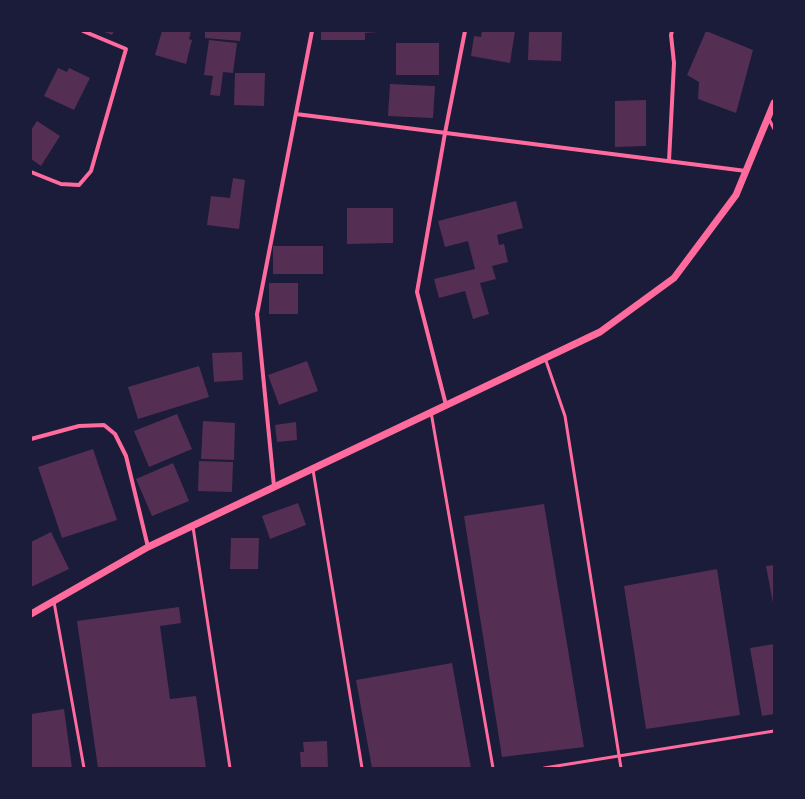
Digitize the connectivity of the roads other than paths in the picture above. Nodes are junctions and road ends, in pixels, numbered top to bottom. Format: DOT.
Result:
graph roads {
  1 [pos="83,31"];
  2 [pos="312,31"];
  3 [pos="465,31"];
  4 [pos="672,31"];
  5 [pos="774,103"];
  6 [pos="296,114"];
  7 [pos="768,118"];
  8 [pos="774,129"];
  9 [pos="445,133"];
  10 [pos="669,161"];
  11 [pos="746,171"];
  12 [pos="31,172"];
  13 [pos="545,358"];
  14 [pos="446,405"];
  15 [pos="431,412"];
  16 [pos="31,439"];
  17 [pos="313,468"];
  18 [pos="274,486"];
  19 [pos="193,525"];
  20 [pos="148,547"];
  21 [pos="54,602"];
  22 [pos="31,614"];
  23 [pos="774,731"];
  24 [pos="620,756"];
  25 [pos="84,768"];
  26 [pos="230,768"];
  27 [pos="362,768"];
  28 [pos="493,768"];
  29 [pos="544,768"];
  30 [pos="621,768"];
  1 -- 12 [label="street"];
  2 -- 6 [label="street"];
  3 -- 9 [label="street"];
  4 -- 10 [label="street"];
  5 -- 7 [label="street"];
  6 -- 9 [label="street"];
  6 -- 18 [label="street"];
  7 -- 8 [label="lane"];
  7 -- 11 [label="street"];
  9 -- 10 [label="street"];
  9 -- 14 [label="street"];
  10 -- 11 [label="street"];
  11 -- 13 [label="street"];
  13 -- 14 [label="street"];
  13 -- 24 [label="lane"];
  14 -- 15 [label="street"];
  15 -- 17 [label="street"];
  15 -- 28 [label="lane"];
  16 -- 20 [label="street"];
  17 -- 18 [label="street"];
  17 -- 27 [label="lane"];
  18 -- 19 [label="street"];
  19 -- 20 [label="street"];
  19 -- 26 [label="lane"];
  20 -- 21 [label="street"];
  21 -- 22 [label="street"];
  21 -- 25 [label="lane"];
  23 -- 24 [label="lane"];
  24 -- 29 [label="lane"];
  24 -- 30 [label="lane"];
}
